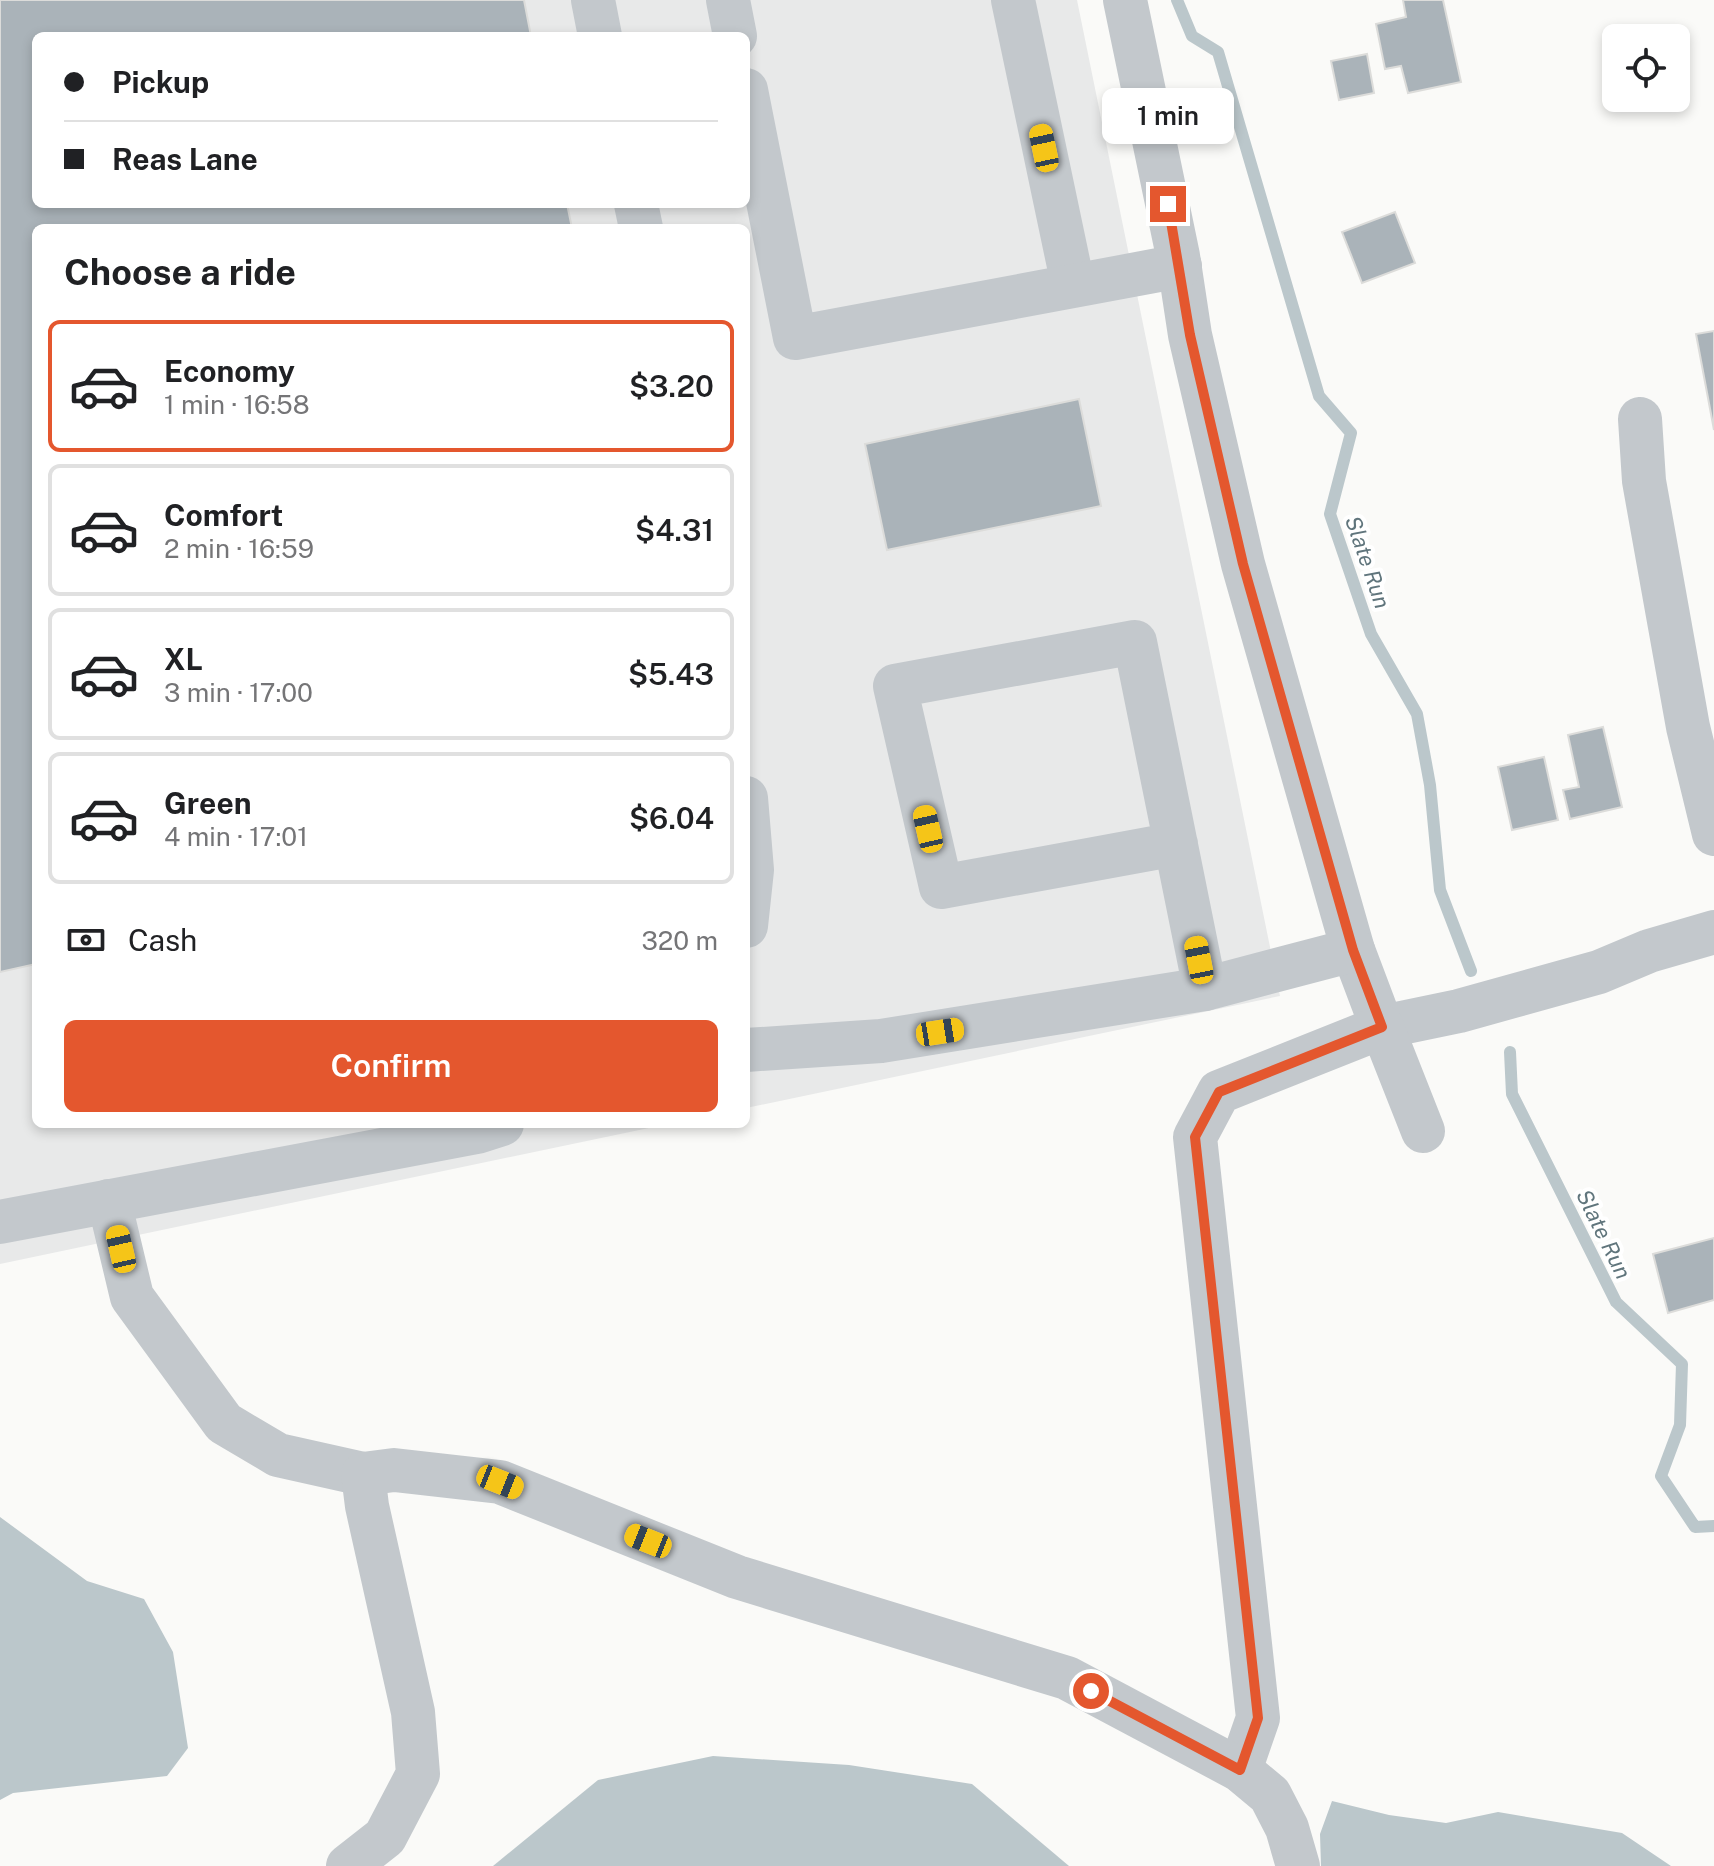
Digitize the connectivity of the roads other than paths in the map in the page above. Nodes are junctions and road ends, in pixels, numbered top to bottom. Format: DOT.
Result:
graph roads {
  1 [pos="593,0"];
  2 [pos="728,0"];
  3 [pos="1013,0"];
  4 [pos="1125,0"];
  5 [pos="599,32"];
  6 [pos="734,32"];
  7 [pos="750,110"];
  8 [pos="1180,266"];
  9 [pos="1073,285"];
  10 [pos="1640,419"];
  11 [pos="1714,834"];
  12 [pos="1176,844"];
  13 [pos="750,846"];
  14 [pos="750,889"];
  15 [pos="1714,932"];
  16 [pos="1353,950"];
  17 [pos="1205,989"];
  18 [pos="1382,1027"];
  19 [pos="750,1050"];
  20 [pos="490,1128"];
  21 [pos="1423,1131"];
  22 [pos="109,1201"];
  23 [pos="0,1222"];
  24 [pos="363,1474"];
  25 [pos="1240,1770"];
  26 [pos="348,1866"];
  27 [pos="1298,1866"];
  1 -- 5 [label="street"];
  2 -- 6 [label="street"];
  3 -- 9 [label="street"];
  4 -- 8 [label="street"];
  7 -- 9 [label="street"];
  8 -- 9 [label="street"];
  8 -- 16 [label="street"];
  10 -- 11 [label="street"];
  12 -- 12 [label="street"];
  12 -- 17 [label="street"];
  13 -- 14 [label="street"];
  15 -- 18 [label="street"];
  16 -- 17 [label="street"];
  16 -- 18 [label="street"];
  17 -- 19 [label="street"];
  18 -- 21 [label="street"];
  18 -- 25 [label="street"];
  20 -- 22 [label="street"];
  22 -- 23 [label="street"];
  22 -- 24 [label="street"];
  24 -- 25 [label="street"];
  24 -- 26 [label="street"];
  25 -- 27 [label="street"];
}
